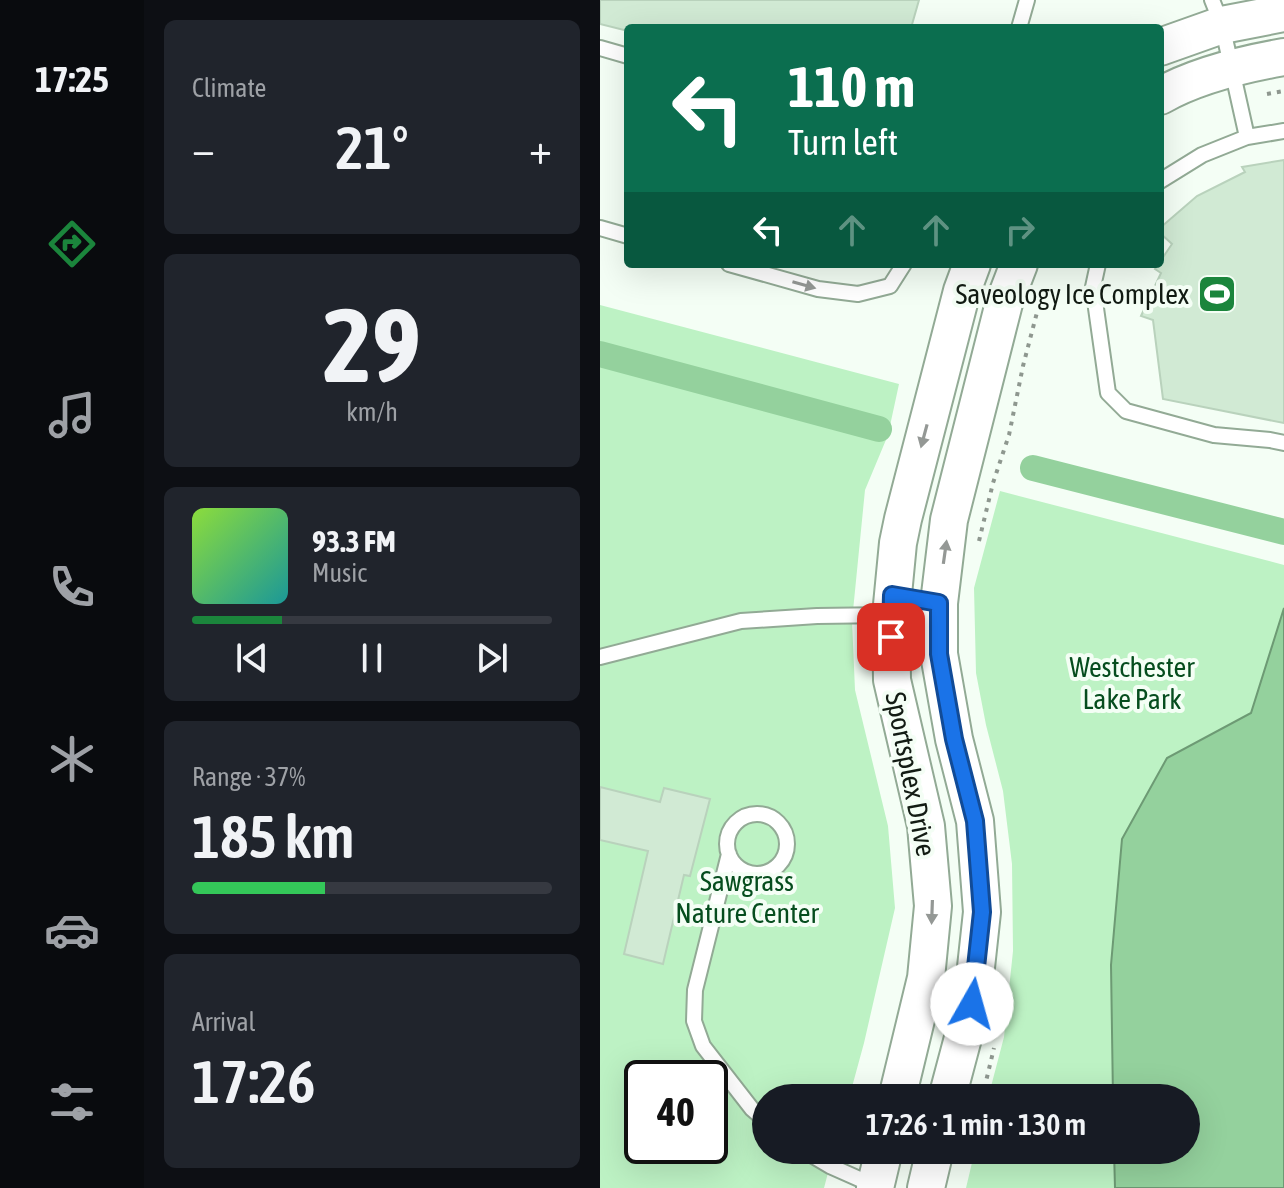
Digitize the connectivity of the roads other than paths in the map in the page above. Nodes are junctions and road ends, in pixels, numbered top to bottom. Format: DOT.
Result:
graph roads {
  1 [pos="1027,0"];
  2 [pos="1217,12"];
  3 [pos="1284,13"];
  4 [pos="1020,24"];
  5 [pos="1164,45"];
  6 [pos="600,48"];
  7 [pos="624,55"];
  8 [pos="1284,57"];
  9 [pos="1232,69"];
  10 [pos="1164,94"];
  11 [pos="1284,131"];
  12 [pos="1247,137"];
  13 [pos="1164,179"];
  14 [pos="600,228"];
  15 [pos="624,235"];
  16 [pos="743,268"];
  17 [pos="901,268"];
  18 [pos="971,268"];
  19 [pos="1017,268"];
  20 [pos="1097,268"];
  21 [pos="1284,443"];
  22 [pos="939,603"];
  23 [pos="891,605"];
  24 [pos="600,657"];
  25 [pos="729,854"];
  26 [pos="900,1084"];
  27 [pos="951,1084"];
  28 [pos="752,1109"];
  29 [pos="827,1164"];
  30 [pos="881,1164"];
  31 [pos="932,1164"];
  32 [pos="875,1187"];
  33 [pos="926,1188"];
  1 -- 4 [label="lane"];
  2 -- 3 [label="street"];
  2 -- 5 [label="street"];
  2 -- 9 [label="lane"];
  6 -- 7 [label="lane"];
  8 -- 9 [label="street"];
  9 -- 10 [label="street"];
  9 -- 12 [label="lane"];
  11 -- 12 [label="lane"];
  12 -- 13 [label="lane"];
  14 -- 15 [label="lane"];
  16 -- 17 [label="lane, one-way"];
  18 -- 23 [label="street, Sportsplex Drive, one-way"];
  22 -- 19 [label="street, Sportsplex Drive, one-way"];
  20 -- 21 [label="lane"];
  22 -- 23 [label="street"];
  22 -- 27 [label="street, Sportsplex Drive"];
  23 -- 24 [label="lane"];
  23 -- 26 [label="street, Sportsplex Drive, one-way"];
  25 -- 25 [label="lane"];
  25 -- 28 [label="lane"];
  29 -- 32 [label="lane"];
  30 -- 32 [label="street"];
  31 -- 33 [label="street"];
}
